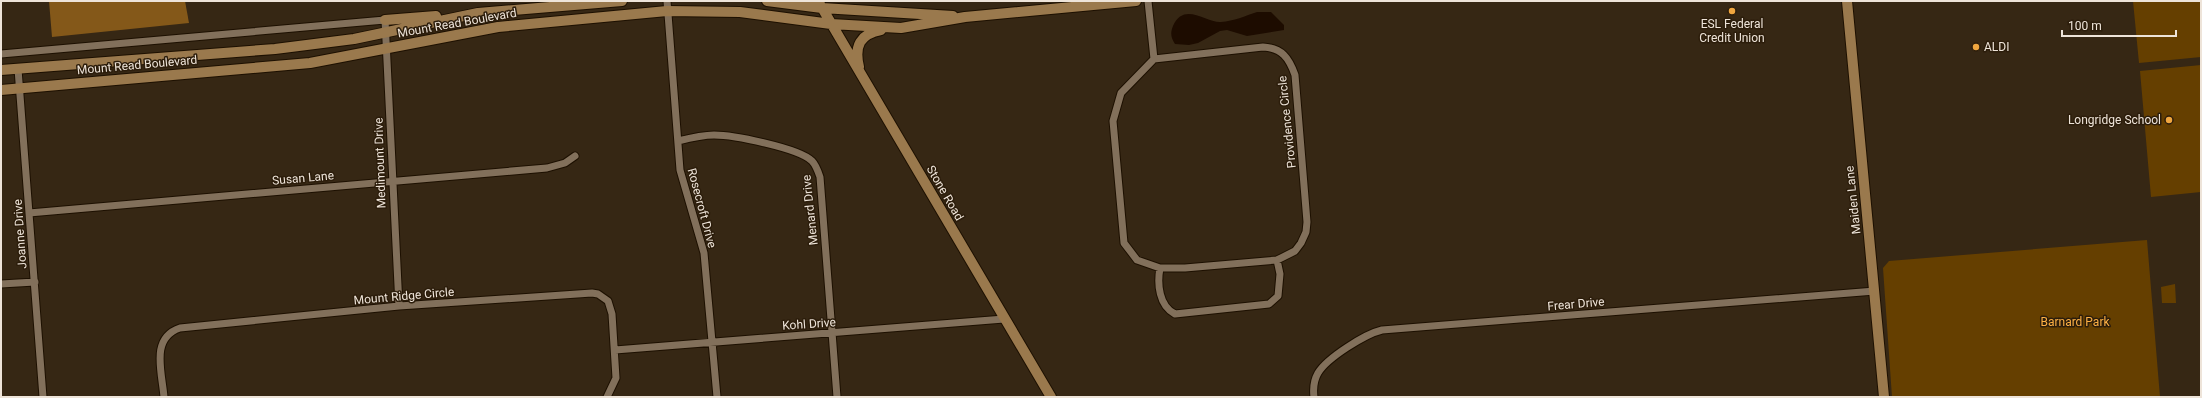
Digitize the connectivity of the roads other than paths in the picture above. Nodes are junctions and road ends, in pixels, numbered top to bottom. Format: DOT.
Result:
graph roads {
  1 [pos="622,1"];
  2 [pos="767,1"];
  3 [pos="1136,1"];
  4 [pos="1148,1"];
  5 [pos="1847,1"];
  6 [pos="820,4"];
  7 [pos="667,6"];
  8 [pos="478,13"];
  9 [pos="965,17"];
  10 [pos="385,20"];
  11 [pos="831,24"];
  12 [pos="891,28"];
  13 [pos="386,32"];
  14 [pos="386,48"];
  15 [pos="1,54"];
  16 [pos="1154,59"];
  17 [pos="18,69"];
  18 [pos="1,70"];
  19 [pos="862,77"];
  20 [pos="20,88"];
  21 [pos="1,90"];
  22 [pos="678,141"];
  23 [pos="575,156"];
  24 [pos="392,182"];
  25 [pos="29,213"];
  26 [pos="1277,260"];
  27 [pos="1160,268"];
  28 [pos="35,282"];
  29 [pos="1,284"];
  30 [pos="1875,291"];
  31 [pos="399,306"];
  32 [pos="1004,319"];
  33 [pos="832,334"];
  34 [pos="712,343"];
  35 [pos="615,350"];
  36 [pos="43,397"];
  37 [pos="164,397"];
  38 [pos="607,397"];
  39 [pos="717,397"];
  40 [pos="837,397"];
  41 [pos="1051,397"];
  42 [pos="1314,397"];
  43 [pos="1884,397"];
  1 -- 8 [label="main road, Mount Read Boulevard"];
  2 -- 6 [label="main road, Mount Read Boulevard"];
  3 -- 9 [label="main road, Mount Read Boulevard"];
  4 -- 16 [label="street"];
  5 -- 30 [label="main road, Maiden Lane"];
  6 -- 9 [label="main road, Mount Read Boulevard"];
  6 -- 11 [label="main road, Stone Road"];
  7 -- 11 [label="main road, Mount Read Boulevard"];
  7 -- 14 [label="main road, Mount Read Boulevard"];
  7 -- 22 [label="street, Rosecroft Drive"];
  8 -- 10 [label="main road"];
  8 -- 13 [label="main road, Mount Read Boulevard"];
  9 -- 12 [label="main road, Mount Read Boulevard"];
  10 -- 13 [label="street, Medimount Drive"];
  10 -- 15 [label="street, Mount Read Boulevard"];
  11 -- 12 [label="main road, Mount Read Boulevard"];
  11 -- 19 [label="main road, Stone Road"];
  12 -- 19 [label="main road"];
  13 -- 14 [label="street, Medimount Drive"];
  13 -- 17 [label="main road, Mount Read Boulevard"];
  14 -- 20 [label="main road, Mount Read Boulevard"];
  14 -- 24 [label="street, Medimount Drive"];
  16 -- 26 [label="street, Providence Circle"];
  16 -- 27 [label="street, Providence Circle"];
  17 -- 18 [label="main road, Mount Read Boulevard"];
  17 -- 20 [label="street, Joanne Drive"];
  19 -- 32 [label="main road, Stone Road"];
  20 -- 21 [label="main road, Mount Read Boulevard"];
  20 -- 25 [label="street, Joanne Drive"];
  22 -- 33 [label="street, Menard Drive"];
  22 -- 34 [label="street, Rosecroft Drive"];
  23 -- 24 [label="street, Susan Lane"];
  24 -- 25 [label="street, Susan Lane"];
  24 -- 31 [label="street, Medimount Drive"];
  25 -- 28 [label="street, Joanne Drive"];
  26 -- 27 [label="street, Providence Circle"];
  26 -- 27 [label="street"];
  28 -- 29 [label="street"];
  28 -- 36 [label="street, Joanne Drive"];
  30 -- 42 [label="street, Frear Drive"];
  30 -- 43 [label="main road, Maiden Lane"];
  31 -- 35 [label="street, Mount Ridge Circle"];
  31 -- 37 [label="street, Mount Ridge Circle"];
  32 -- 33 [label="street, Kohl Drive"];
  32 -- 41 [label="main road, Stone Road"];
  33 -- 34 [label="street, Kohl Drive"];
  33 -- 40 [label="street, Menard Drive"];
  34 -- 35 [label="street, Kohl Drive"];
  34 -- 39 [label="street, Rosecroft Drive"];
  35 -- 38 [label="street, Mount Ridge Circle"];
}
